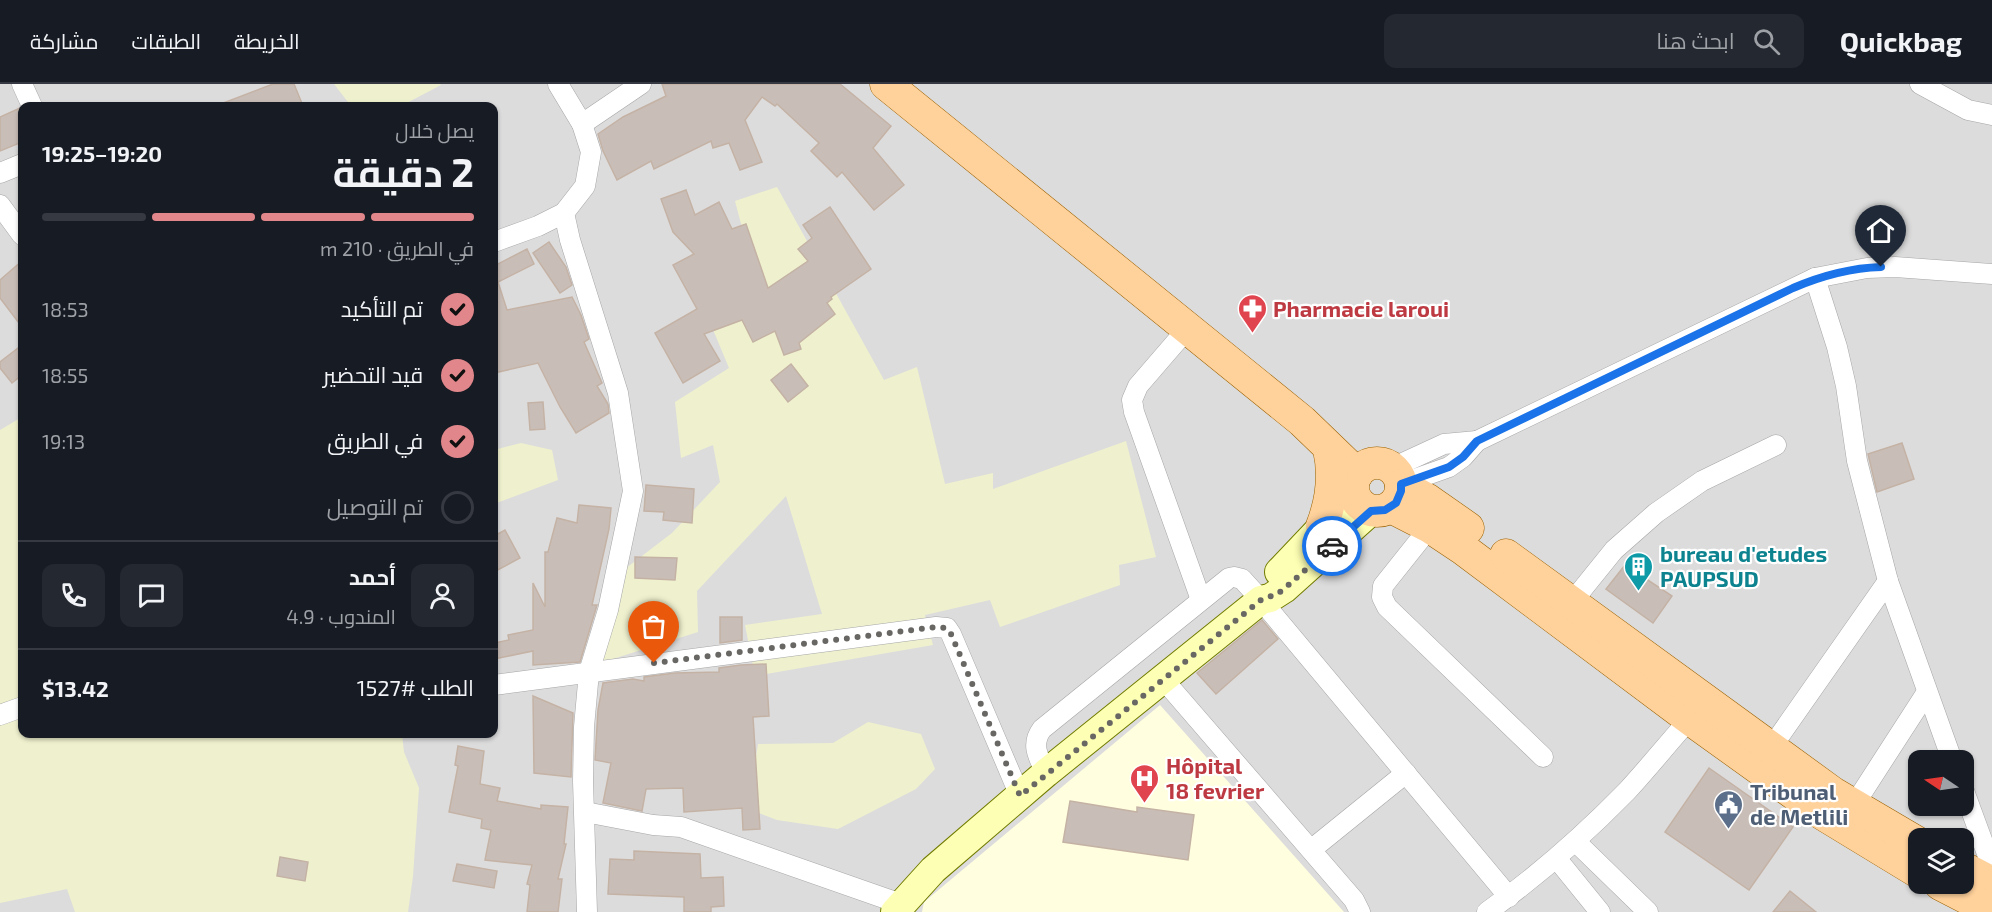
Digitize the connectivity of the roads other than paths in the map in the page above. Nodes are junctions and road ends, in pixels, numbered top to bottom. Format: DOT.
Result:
graph roads {
  1 [pos="22,84"];
  2 [pos="558,84"];
  3 [pos="641,84"];
  4 [pos="886,84"];
  5 [pos="912,84"];
  6 [pos="1920,84"];
  7 [pos="30,102"];
  8 [pos="1992,115"];
  9 [pos="582,124"];
  10 [pos="18,165"];
  11 [pos="0,172"];
  12 [pos="0,205"];
  13 [pos="564,213"];
  14 [pos="18,230"];
  15 [pos="498,241"];
  16 [pos="1992,274"];
  17 [pos="1815,278"];
  18 [pos="1188,328"];
  19 [pos="1328,445"];
  20 [pos="1776,445"];
  21 [pos="1380,486"];
  22 [pos="1322,526"];
  23 [pos="1430,527"];
  24 [pos="1888,581"];
  25 [pos="1201,600"];
  26 [pos="1261,600"];
  27 [pos="1572,602"];
  28 [pos="589,672"];
  29 [pos="1163,679"];
  30 [pos="498,684"];
  31 [pos="1927,692"];
  32 [pos="18,708"];
  33 [pos="1699,710"];
  34 [pos="0,715"];
  35 [pos="1772,748"];
  36 [pos="1948,750"];
  37 [pos="1543,757"];
  38 [pos="1046,773"];
  39 [pos="1406,773"];
  40 [pos="1020,796"];
  41 [pos="1854,805"];
  42 [pos="585,812"];
  43 [pos="1973,816"];
  44 [pos="1908,837"];
  45 [pos="1576,842"];
  46 [pos="1312,849"];
  47 [pos="1557,859"];
  48 [pos="1908,866"];
  49 [pos="1992,867"];
  50 [pos="1974,873"];
  51 [pos="1992,883"];
  52 [pos="1959,894"];
  53 [pos="1509,897"];
  54 [pos="898,908"];
  55 [pos="1992,911"];
  56 [pos="587,912"];
  57 [pos="1360,912"];
  58 [pos="1488,912"];
  59 [pos="1600,912"];
  60 [pos="1647,912"];
  1 -- 7 [label="street"];
  2 -- 9 [label="street"];
  3 -- 9 [label="street"];
  4 -- 18 [label="main road"];
  5 -- 21 [label="main road"];
  6 -- 8 [label="street"];
  9 -- 13 [label="street"];
  10 -- 11 [label="street"];
  12 -- 14 [label="street"];
  13 -- 15 [label="street"];
  13 -- 28 [label="street"];
  16 -- 17 [label="street"];
  17 -- 21 [label="street"];
  17 -- 24 [label="street"];
  18 -- 19 [label="main road"];
  18 -- 25 [label="street"];
  19 -- 21 [label="main road"];
  19 -- 22 [label="main road"];
  20 -- 27 [label="street"];
  21 -- 22 [label="main road"];
  21 -- 23 [label="main road"];
  21 -- 26 [label="main road"];
  21 -- 27 [label="main road"];
  22 -- 26 [label="main road"];
  23 -- 33 [label="main road"];
  23 -- 37 [label="street"];
  24 -- 31 [label="street"];
  24 -- 35 [label="street"];
  25 -- 26 [label="street"];
  25 -- 38 [label="street"];
  26 -- 29 [label="main road"];
  26 -- 39 [label="street"];
  27 -- 33 [label="main road"];
  28 -- 30 [label="street"];
  28 -- 40 [label="street"];
  28 -- 42 [label="street"];
  29 -- 38 [label="main road"];
  29 -- 46 [label="street"];
  31 -- 36 [label="street"];
  31 -- 41 [label="street"];
  32 -- 34 [label="street"];
  33 -- 35 [label="main road"];
  33 -- 45 [label="street"];
  33 -- 48 [label="main road"];
  35 -- 41 [label="main road"];
  38 -- 40 [label="main road"];
  39 -- 46 [label="street"];
  39 -- 53 [label="street"];
  40 -- 54 [label="main road"];
  41 -- 44 [label="main road"];
  42 -- 54 [label="street"];
  42 -- 56 [label="street"];
  43 -- 49 [label="street"];
  45 -- 47 [label="street"];
  45 -- 60 [label="street"];
  46 -- 57 [label="street"];
  47 -- 53 [label="street"];
  47 -- 59 [label="street"];
  50 -- 51 [label="main road"];
  52 -- 55 [label="main road"];
  53 -- 58 [label="street"];
}
